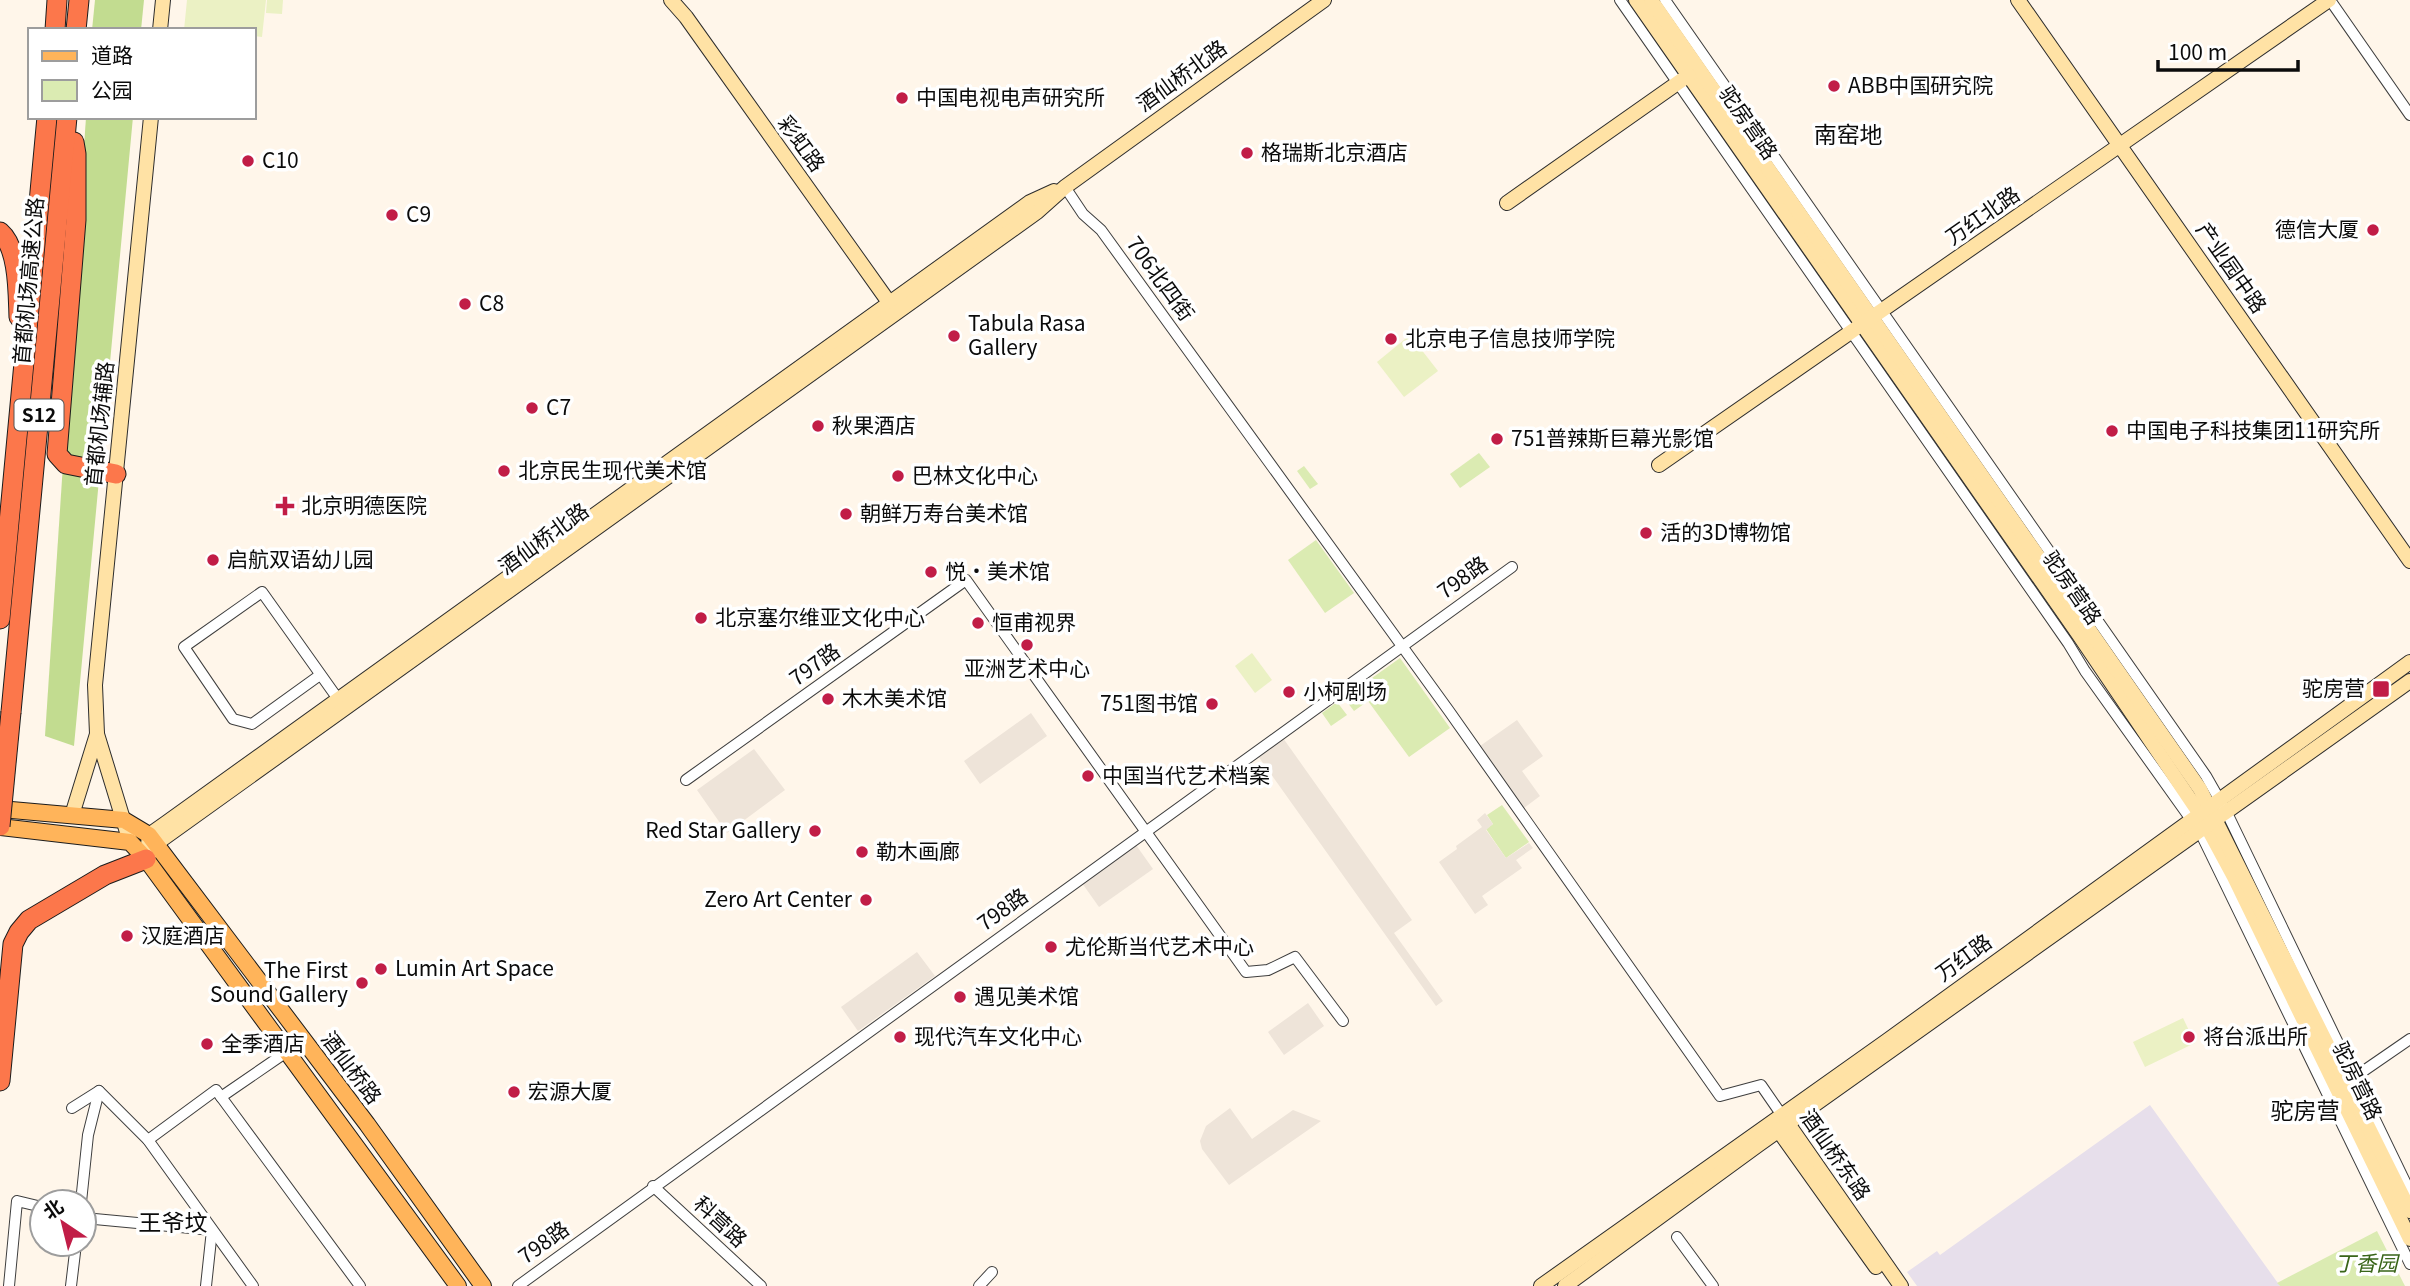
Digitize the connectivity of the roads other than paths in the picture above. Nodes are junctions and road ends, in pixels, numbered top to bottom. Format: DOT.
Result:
graph roads {
  1 [pos="57,0"];
  2 [pos="79,0"];
  3 [pos="163,0"];
  4 [pos="671,0"];
  5 [pos="1324,0"];
  6 [pos="1620,0"];
  7 [pos="1636,0"];
  8 [pos="1651,0"];
  9 [pos="1665,0"];
  10 [pos="2018,0"];
  11 [pos="2329,0"];
  12 [pos="55,28"];
  13 [pos="76,28"];
  14 [pos="160,28"];
  15 [pos="1683,79"];
  16 [pos="2410,114"];
  17 [pos="47,119"];
  18 [pos="68,119"];
  19 [pos="68,119"];
  20 [pos="151,119"];
  21 [pos="2120,146"];
  22 [pos="1065,187"];
  23 [pos="1507,203"];
  24 [pos="0,232"];
  25 [pos="893,308"];
  26 [pos="1867,322"];
  27 [pos="22,396"];
  28 [pos="1659,465"];
  29 [pos="116,474"];
  30 [pos="2410,561"];
  31 [pos="1512,567"];
  32 [pos="0,619"];
  33 [pos="1402,646"];
  34 [pos="2410,662"];
  35 [pos="320,675"];
  36 [pos="2410,681"];
  37 [pos="338,699"];
  38 [pos="97,734"];
  39 [pos="686,780"];
  40 [pos="0,809"];
  41 [pos="72,815"];
  42 [pos="2209,816"];
  43 [pos="124,820"];
  44 [pos="0,827"];
  45 [pos="1146,831"];
  46 [pos="130,842"];
  47 [pos="151,846"];
  48 [pos="1343,1021"];
  49 [pos="2410,1039"];
  50 [pos="288,1051"];
  51 [pos="2350,1079"];
  52 [pos="0,1081"];
  53 [pos="99,1091"];
  54 [pos="221,1097"];
  55 [pos="72,1108"];
  56 [pos="1782,1123"];
  57 [pos="148,1140"];
  58 [pos="653,1186"];
  59 [pos="82,1188"];
  60 [pos="2410,1192"];
  61 [pos="28,1204"];
  62 [pos="2410,1211"];
  63 [pos="98,1219"];
  64 [pos="212,1230"];
  65 [pos="1677,1237"];
  66 [pos="2410,1239"];
  67 [pos="74,1258"];
  68 [pos="2410,1264"];
  69 [pos="992,1272"];
  70 [pos="9,1286"];
  71 [pos="71,1286"];
  72 [pos="206,1286"];
  73 [pos="253,1286"];
  74 [pos="360,1286"];
  75 [pos="458,1286"];
  76 [pos="483,1286"];
  77 [pos="518,1286"];
  78 [pos="761,1286"];
  79 [pos="979,1286"];
  80 [pos="1541,1286"];
  81 [pos="1565,1286"];
  82 [pos="1713,1286"];
  83 [pos="1889,1286"];
  84 [pos="1901,1286"];
  1 -- 12 [label="highway"];
  2 -- 13 [label="highway"];
  3 -- 14 [label="street"];
  4 -- 25 [label="street, 彩虹路"];
  5 -- 22 [label="street, 酒仙桥北路"];
  6 -- 15 [label="street"];
  7 -- 15 [label="street, 驼房营路"];
  8 -- 26 [label="street, 驼房营路"];
  9 -- 26 [label="street"];
  10 -- 21 [label="street, 产业园中路"];
  11 -- 16 [label="street"];
  11 -- 21 [label="street, 万红北路"];
  15 -- 23 [label="street"];
  15 -- 26 [label="street, 驼房营路"];
  17 -- 27 [label="highway, 首都机场高速公路 / S12"];
  18 -- 29 [label="highway"];
  19 -- 44 [label="highway, 首都机场高速公路 / S12, bridge"];
  20 -- 29 [label="street, 首都机场辅路"];
  21 -- 26 [label="street, 万红北路"];
  21 -- 30 [label="street, 产业园中路"];
  22 -- 25 [label="street, 酒仙桥北路"];
  22 -- 33 [label="street, 706北四街"];
  24 -- 27 [label="highway"];
  25 -- 37 [label="street, 酒仙桥北路"];
  25 -- 47 [label="street, 酒仙桥北路"];
  26 -- 28 [label="street, 万红北路"];
  26 -- 42 [label="street, 驼房营路"];
  26 -- 42 [label="street"];
  27 -- 32 [label="highway, 首都机场高速公路 / S12"];
  29 -- 38 [label="street, 首都机场辅路"];
  31 -- 33 [label="street, 798路"];
  33 -- 45 [label="street, 798路"];
  33 -- 56 [label="street, 706北四街"];
  34 -- 42 [label="street, 万红路"];
  35 -- 35 [label="street"];
  35 -- 37 [label="street"];
  36 -- 42 [label="street, 万红路"];
  37 -- 47 [label="street, 酒仙桥北路"];
  38 -- 41 [label="street"];
  38 -- 43 [label="street"];
  39 -- 45 [label="street, 797路"];
  40 -- 41 [label="main road"];
  41 -- 43 [label="main road"];
  42 -- 51 [label="street, 驼房营路"];
  42 -- 56 [label="street, 万红路"];
  42 -- 66 [label="street, 驼房营路"];
  42 -- 68 [label="street"];
  43 -- 46 [label="street"];
  43 -- 47 [label="main road"];
  44 -- 46 [label="main road"];
  45 -- 48 [label="street"];
  45 -- 58 [label="street, 798路"];
  46 -- 47 [label="main road"];
  47 -- 50 [label="main road, 酒仙桥路"];
  47 -- 52 [label="highway"];
  47 -- 76 [label="main road, 酒仙桥路"];
  49 -- 51 [label="street"];
  50 -- 54 [label="street"];
  50 -- 75 [label="main road, 酒仙桥路"];
  51 -- 60 [label="street"];
  51 -- 62 [label="street, 驼房营路"];
  53 -- 55 [label="street"];
  53 -- 57 [label="street"];
  53 -- 59 [label="street"];
  54 -- 57 [label="street"];
  54 -- 74 [label="street"];
  56 -- 80 [label="street, 万红路"];
  56 -- 81 [label="street, 万红路"];
  56 -- 83 [label="street, 酒仙桥东路"];
  56 -- 84 [label="street, 酒仙桥东路"];
  57 -- 64 [label="street"];
  58 -- 77 [label="street, 798路"];
  58 -- 78 [label="street, 科营路"];
  61 -- 70 [label="street"];
  63 -- 64 [label="street"];
  64 -- 72 [label="street"];
  64 -- 73 [label="street"];
  65 -- 82 [label="street"];
  67 -- 71 [label="street"];
  69 -- 79 [label="street"];
}
